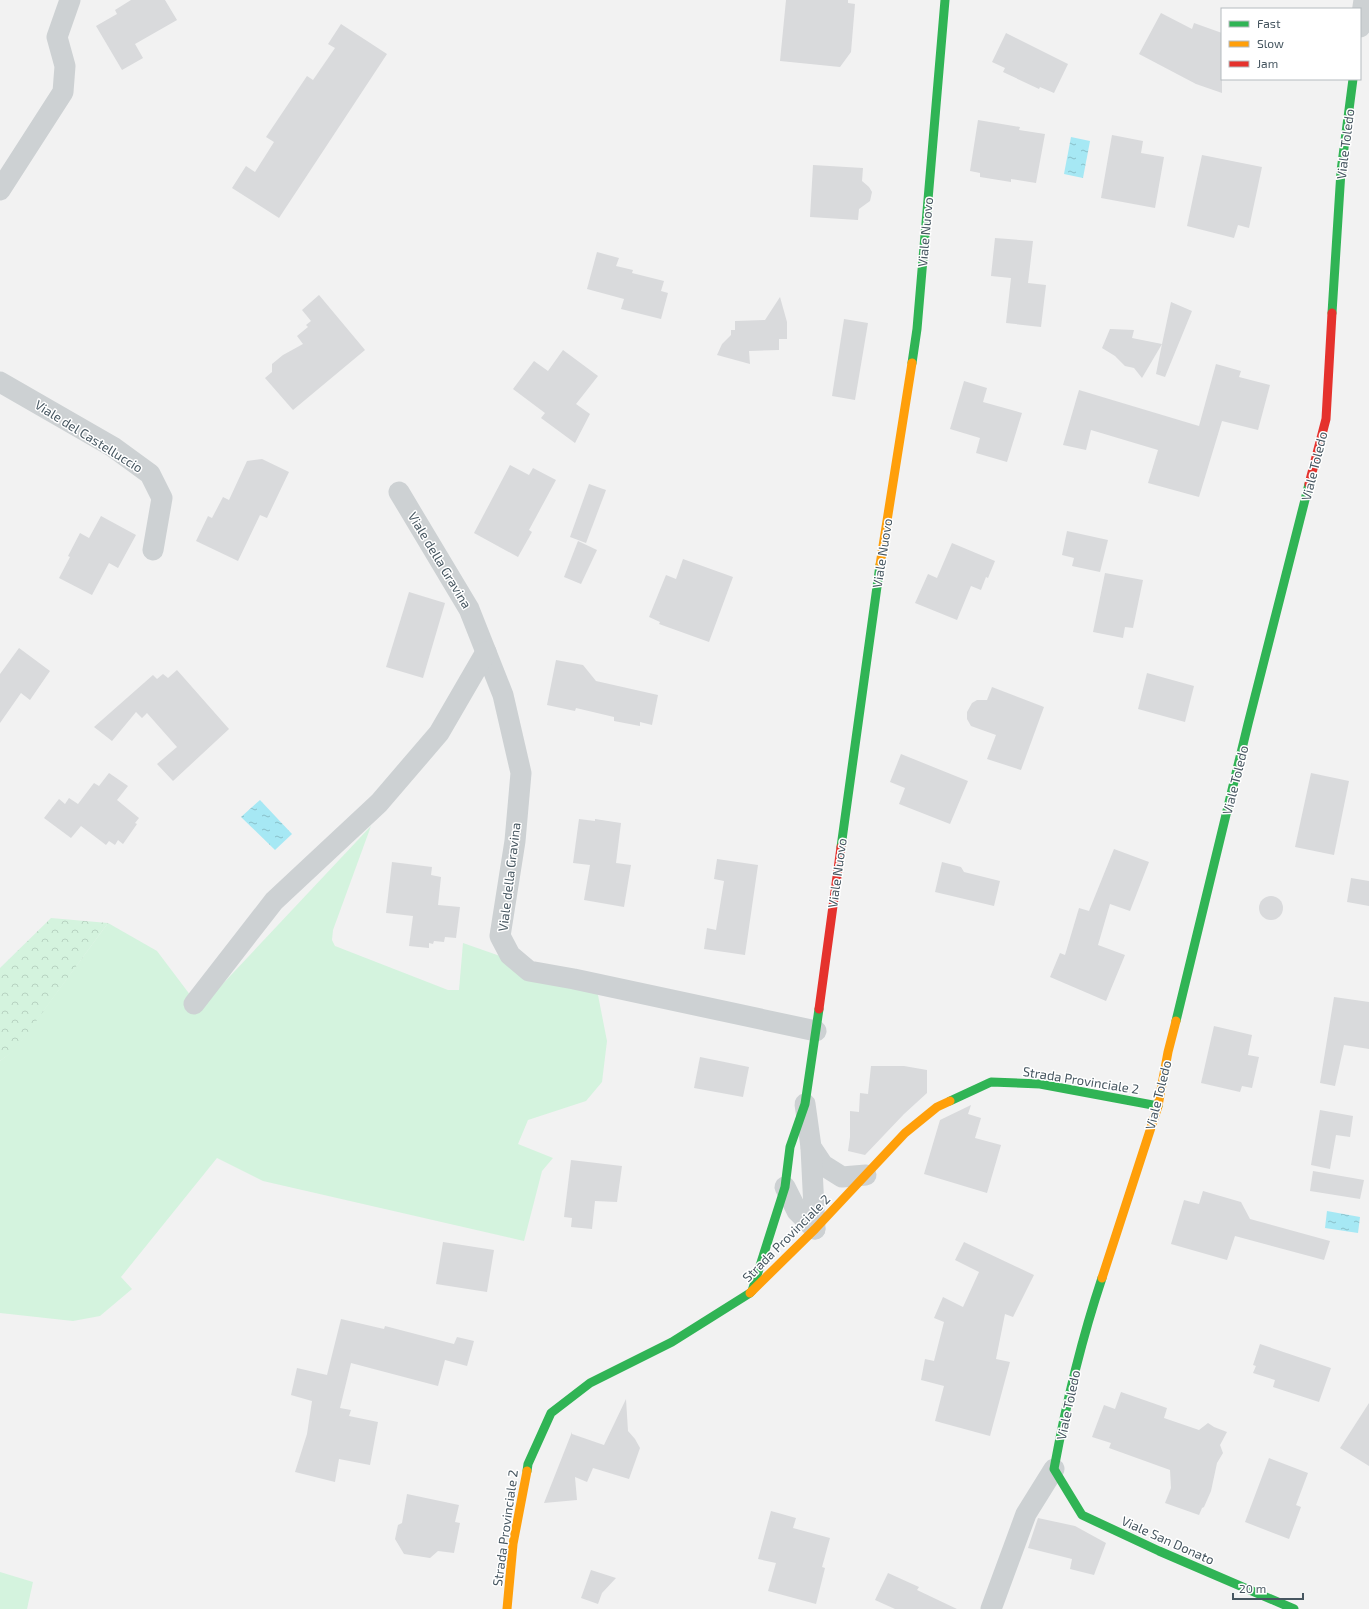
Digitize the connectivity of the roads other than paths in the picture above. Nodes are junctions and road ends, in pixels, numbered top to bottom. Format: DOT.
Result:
graph roads {
  1 [pos="70,0"];
  2 [pos="945,0"];
  3 [pos="1364,0"];
  4 [pos="1361,20"];
  5 [pos="1353,80"];
  6 [pos="0,190"];
  7 [pos="0,382"];
  8 [pos="399,492"];
  9 [pos="153,550"];
  10 [pos="486,652"];
  11 [pos="194,1004"];
  12 [pos="816,1031"];
  13 [pos="805,1104"];
  14 [pos="1158,1106"];
  15 [pos="811,1147"];
  16 [pos="866,1175"];
  17 [pos="785,1187"];
  18 [pos="815,1229"];
  19 [pos="752,1291"];
  20 [pos="1054,1469"];
  21 [pos="507,1609"];
  22 [pos="991,1609"];
  23 [pos="1294,1609"];
  1 -- 6 [label="street"];
  2 -- 12 [label="street, Viale Nuovo"];
  3 -- 4 [label="street"];
  5 -- 14 [label="street, Viale Toledo"];
  7 -- 9 [label="street, Viale del Castelluccio"];
  8 -- 10 [label="street, Viale della Gravina"];
  10 -- 11 [label="street"];
  10 -- 12 [label="street, Viale della Gravina"];
  12 -- 13 [label="street, Viale Nuovo"];
  13 -- 15 [label="street, Viale Nuovo"];
  13 -- 17 [label="street, Viale Nuovo"];
  14 -- 16 [label="street, Strada Provinciale 2"];
  14 -- 20 [label="street, Viale Toledo"];
  15 -- 16 [label="street, Viale Nuovo"];
  15 -- 18 [label="street, Viale Nuovo"];
  16 -- 18 [label="street, Strada Provinciale 2"];
  17 -- 18 [label="street"];
  17 -- 19 [label="street, Viale Nuovo"];
  18 -- 19 [label="street, Strada Provinciale 2"];
  19 -- 21 [label="street, Strada Provinciale 2"];
  20 -- 22 [label="street"];
  20 -- 23 [label="street, Viale San Donato"];
}
